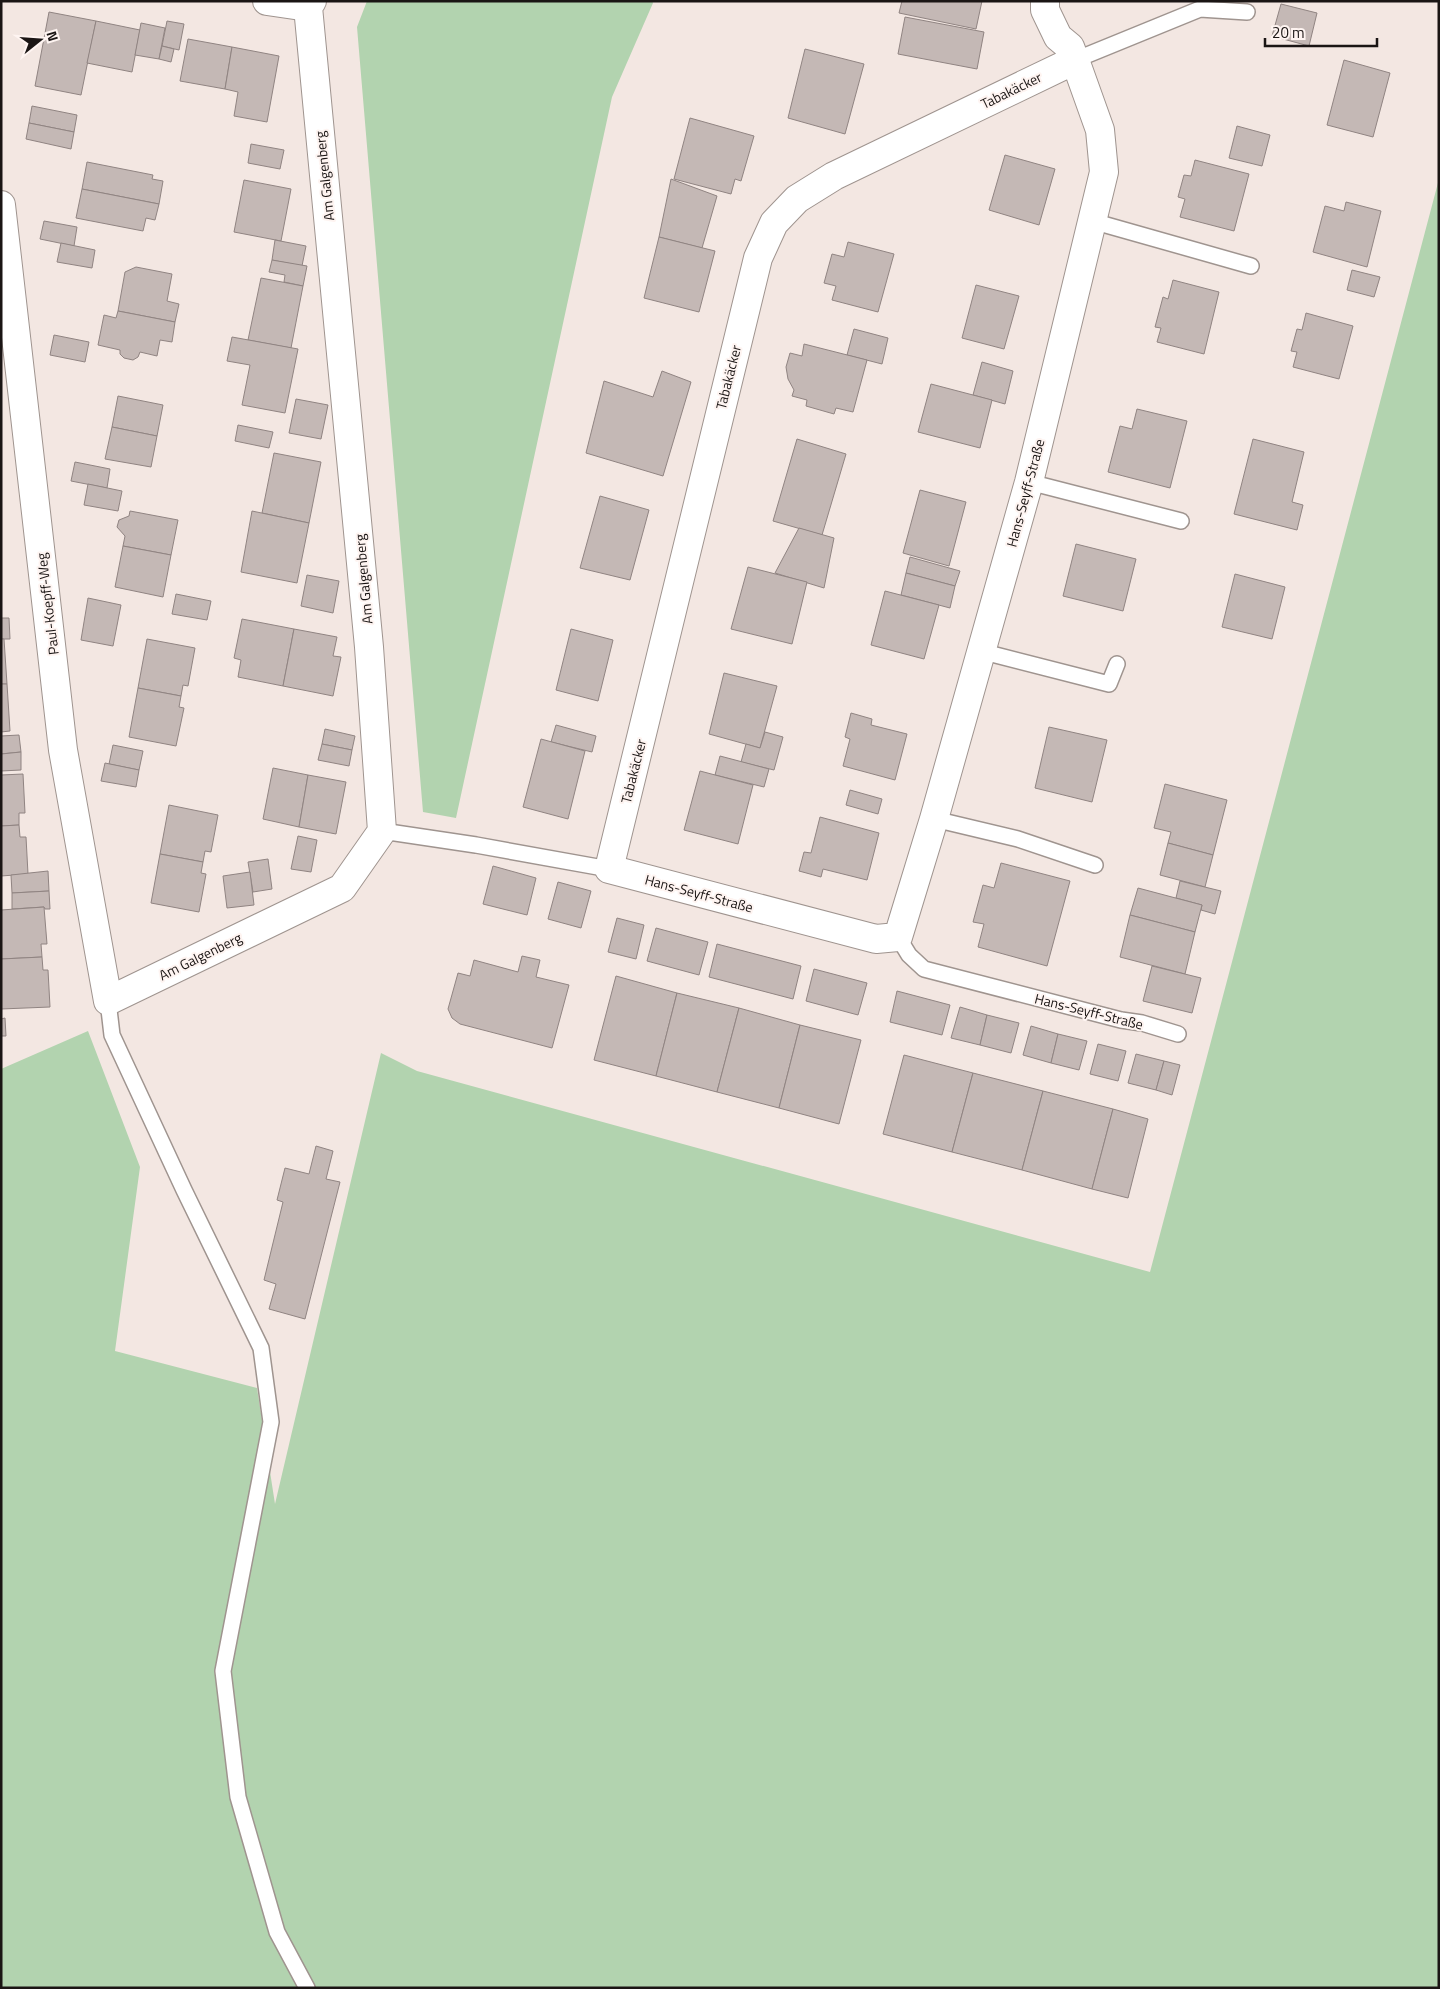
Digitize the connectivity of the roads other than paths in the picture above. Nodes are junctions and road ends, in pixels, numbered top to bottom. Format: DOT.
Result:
graph roads {
  1 [pos="267,1"];
  2 [pos="1046,1"];
  3 [pos="1054,1"];
  4 [pos="310,4"];
  5 [pos="1247,12"];
  6 [pos="1072,53"];
  7 [pos="1,205"];
  8 [pos="1092,221"];
  9 [pos="1251,266"];
  10 [pos="1029,482"];
  11 [pos="1181,521"];
  12 [pos="980,651"];
  13 [pos="1117,664"];
  14 [pos="934,819"];
  15 [pos="382,831"];
  16 [pos="1095,865"];
  17 [pos="609,868"];
  18 [pos="898,937"];
  19 [pos="108,1001"];
  20 [pos="1178,1034"];
  21 [pos="307,1988"];
  1 -- 4 [label="street"];
  2 -- 6 [label="street, Hans-Seyff-Straße"];
  3 -- 6 [label="street, Hans-Seyff-Straße"];
  4 -- 15 [label="street, Am Galgenberg"];
  5 -- 6 [label="lane"];
  6 -- 8 [label="street, Hans-Seyff-Straße"];
  6 -- 17 [label="street, Tabakäcker"];
  7 -- 19 [label="street, Paul-Koepff-Weg"];
  8 -- 9 [label="lane"];
  8 -- 10 [label="street, Hans-Seyff-Straße"];
  10 -- 11 [label="lane"];
  10 -- 12 [label="street, Hans-Seyff-Straße"];
  12 -- 13 [label="lane"];
  12 -- 14 [label="street, Hans-Seyff-Straße"];
  14 -- 16 [label="lane"];
  14 -- 18 [label="street, Hans-Seyff-Straße"];
  15 -- 17 [label="lane, Hans-Seyff-Straße"];
  15 -- 19 [label="street, Am Galgenberg"];
  17 -- 18 [label="street, Hans-Seyff-Straße"];
  18 -- 20 [label="lane, Hans-Seyff-Straße"];
  19 -- 21 [label="lane"];
}
